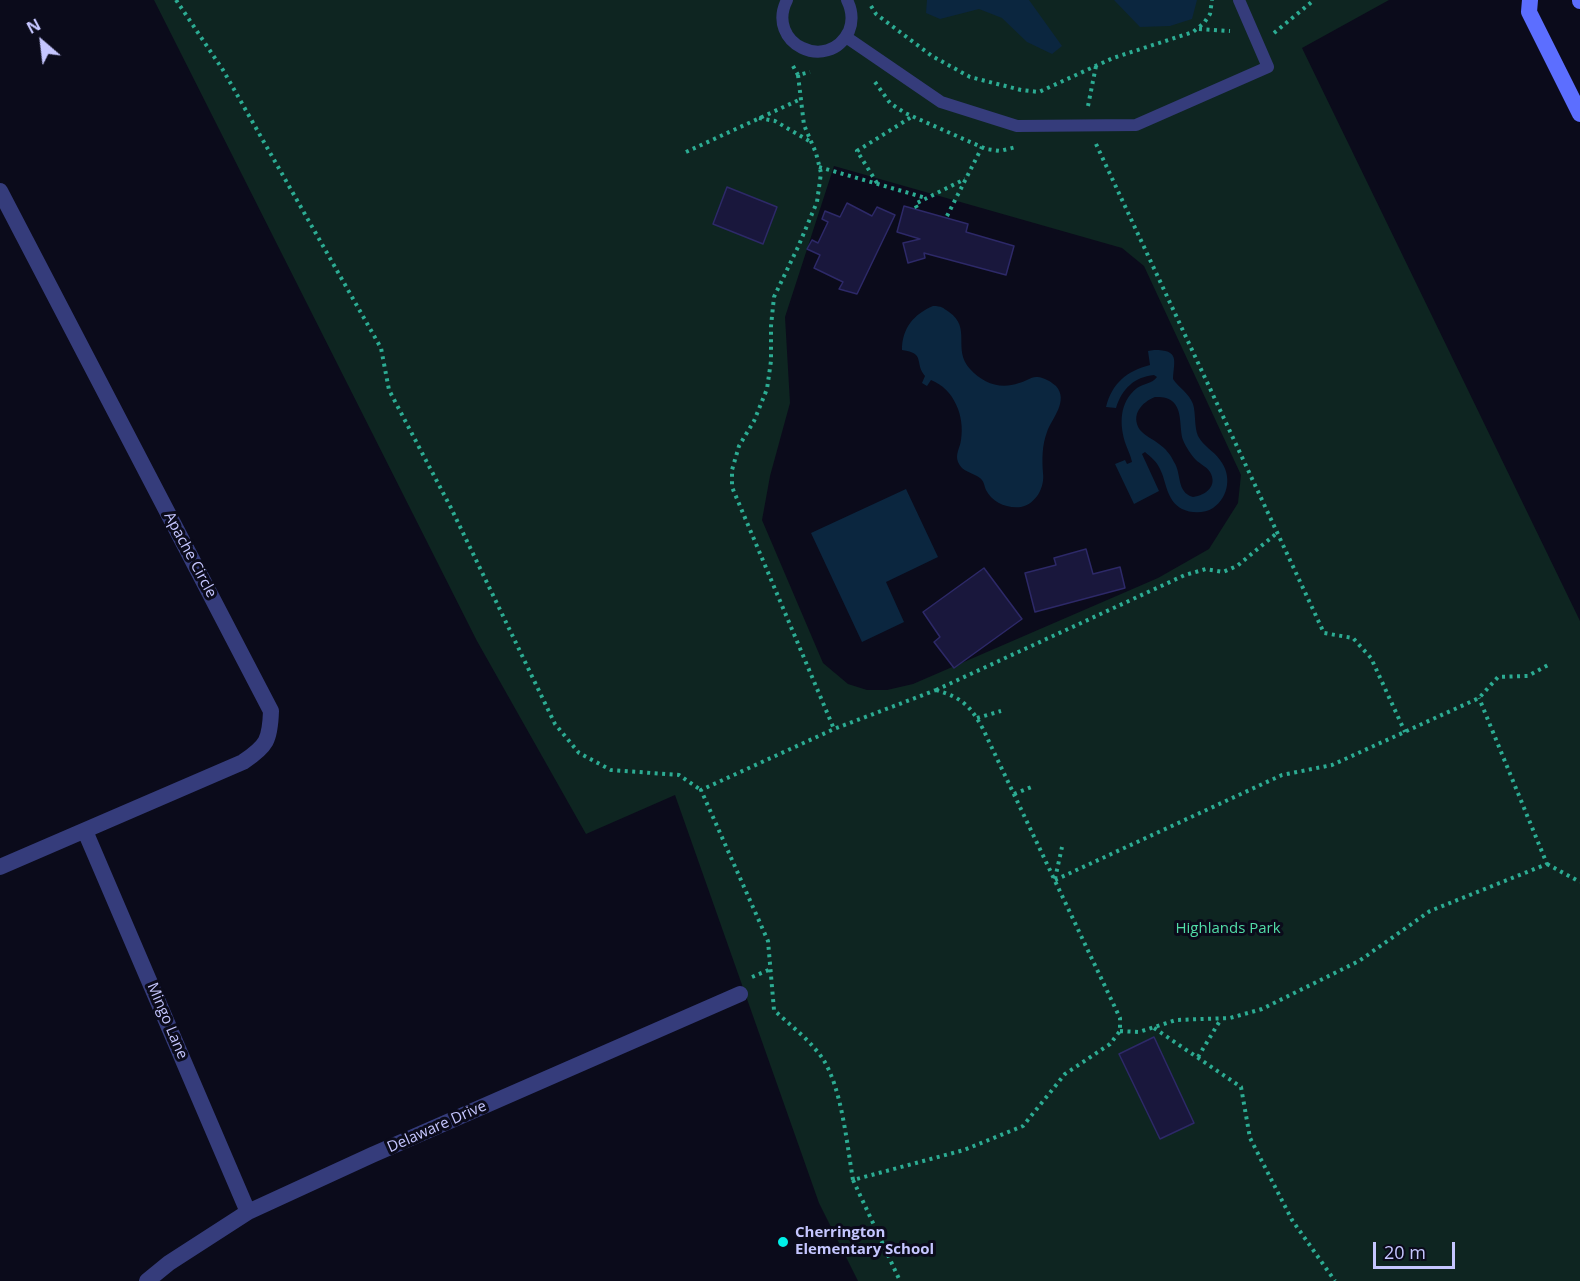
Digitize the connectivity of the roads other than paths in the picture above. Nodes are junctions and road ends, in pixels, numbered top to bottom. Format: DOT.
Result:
graph roads {
  1 [pos="787,0"];
  2 [pos="847,0"];
  3 [pos="1239,0"];
  4 [pos="1530,0"];
  5 [pos="846,37"];
  6 [pos="1580,114"];
  7 [pos="0,191"];
  8 [pos="85,831"];
  9 [pos="0,867"];
  10 [pos="740,994"];
  11 [pos="248,1212"];
  12 [pos="147,1281"];
  1 -- 5 [label="lane"];
  2 -- 5 [label="lane"];
  3 -- 5 [label="lane"];
  4 -- 6 [label="main road"];
  7 -- 8 [label="street, Apache Circle"];
  8 -- 9 [label="street, Apache Circle"];
  8 -- 11 [label="street, Mingo Lane"];
  10 -- 11 [label="street, Delaware Drive"];
  11 -- 12 [label="street, Delaware Drive"];
}
